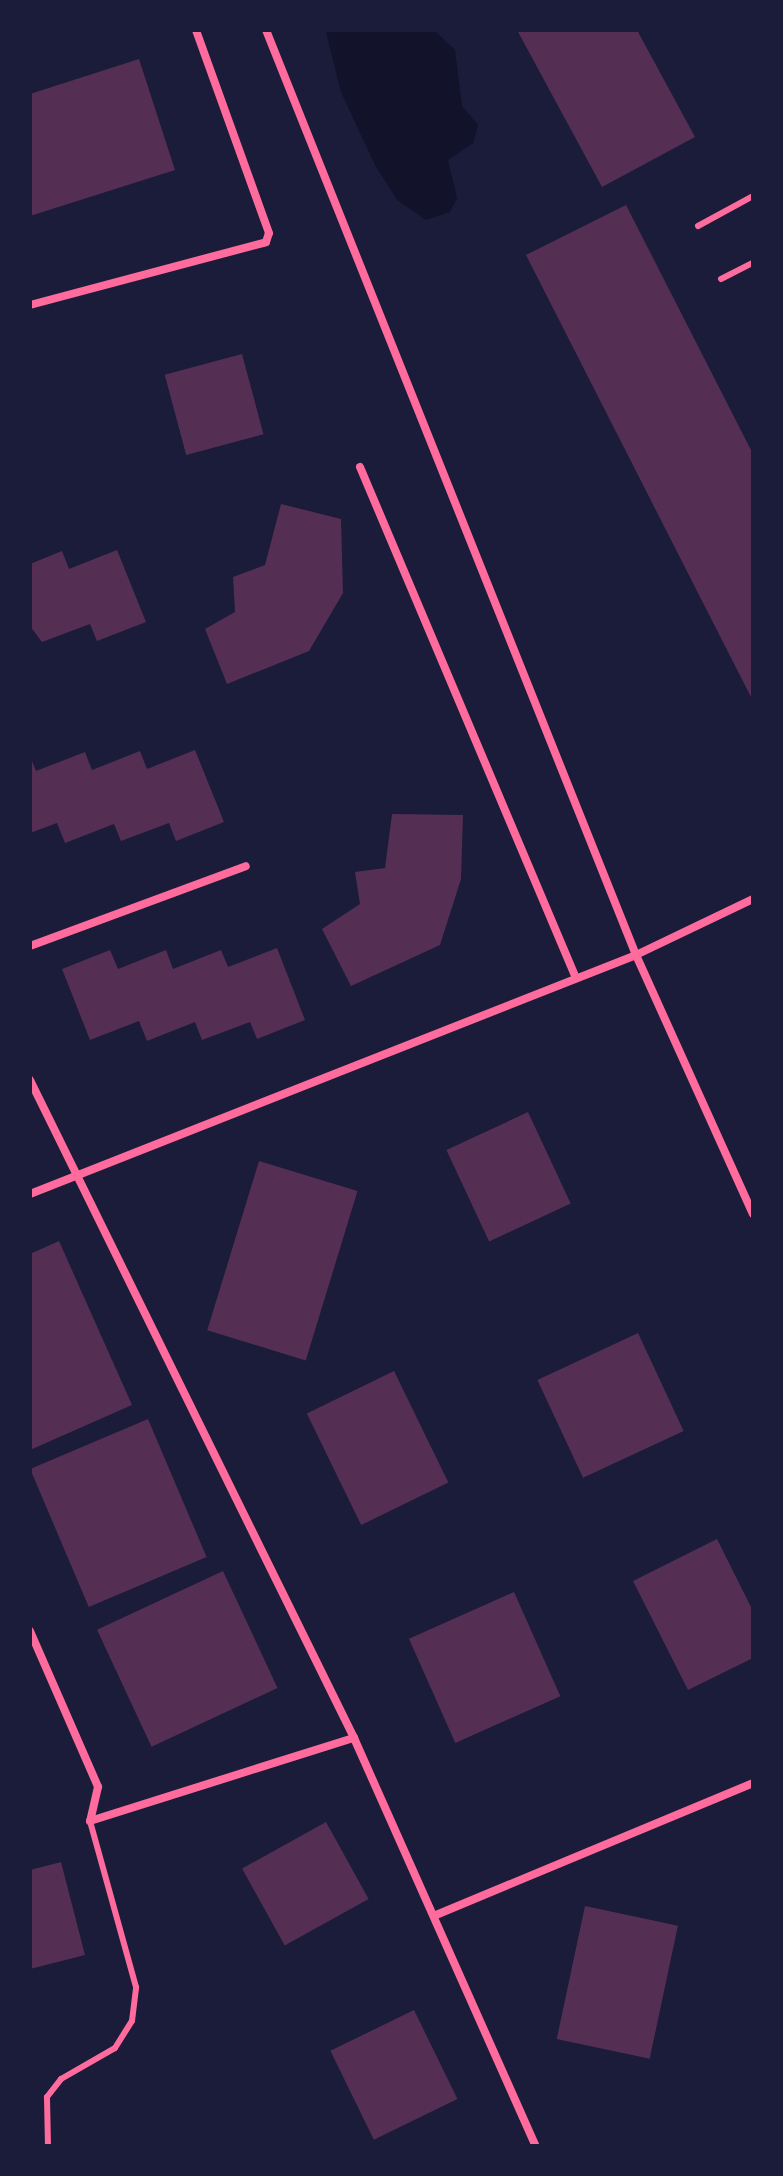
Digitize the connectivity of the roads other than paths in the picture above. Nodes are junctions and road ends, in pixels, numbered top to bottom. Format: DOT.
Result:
graph roads {
  1 [pos="196,30"];
  2 [pos="266,30"];
  3 [pos="753,196"];
  4 [pos="698,226"];
  5 [pos="753,263"];
  6 [pos="721,279"];
  7 [pos="30,305"];
  8 [pos="360,467"];
  9 [pos="246,866"];
  10 [pos="753,899"];
  11 [pos="30,946"];
  12 [pos="636,955"];
  13 [pos="576,978"];
  14 [pos="30,1080"];
  15 [pos="74,1175"];
  16 [pos="30,1194"];
  17 [pos="753,1214"];
  18 [pos="30,1631"];
  19 [pos="354,1738"];
  20 [pos="753,1783"];
  21 [pos="90,1821"];
  22 [pos="436,1915"];
  23 [pos="48,2146"];
  24 [pos="536,2146"];
  1 -- 7 [label="street"];
  2 -- 12 [label="street"];
  3 -- 4 [label="lane"];
  5 -- 6 [label="lane"];
  8 -- 13 [label="street"];
  9 -- 11 [label="street"];
  10 -- 12 [label="street"];
  12 -- 13 [label="street"];
  12 -- 17 [label="street"];
  13 -- 15 [label="street"];
  14 -- 15 [label="street"];
  15 -- 16 [label="street"];
  15 -- 19 [label="street"];
  18 -- 21 [label="street"];
  19 -- 21 [label="street"];
  19 -- 22 [label="street"];
  20 -- 22 [label="street"];
  21 -- 23 [label="lane"];
  22 -- 24 [label="street"];
}
